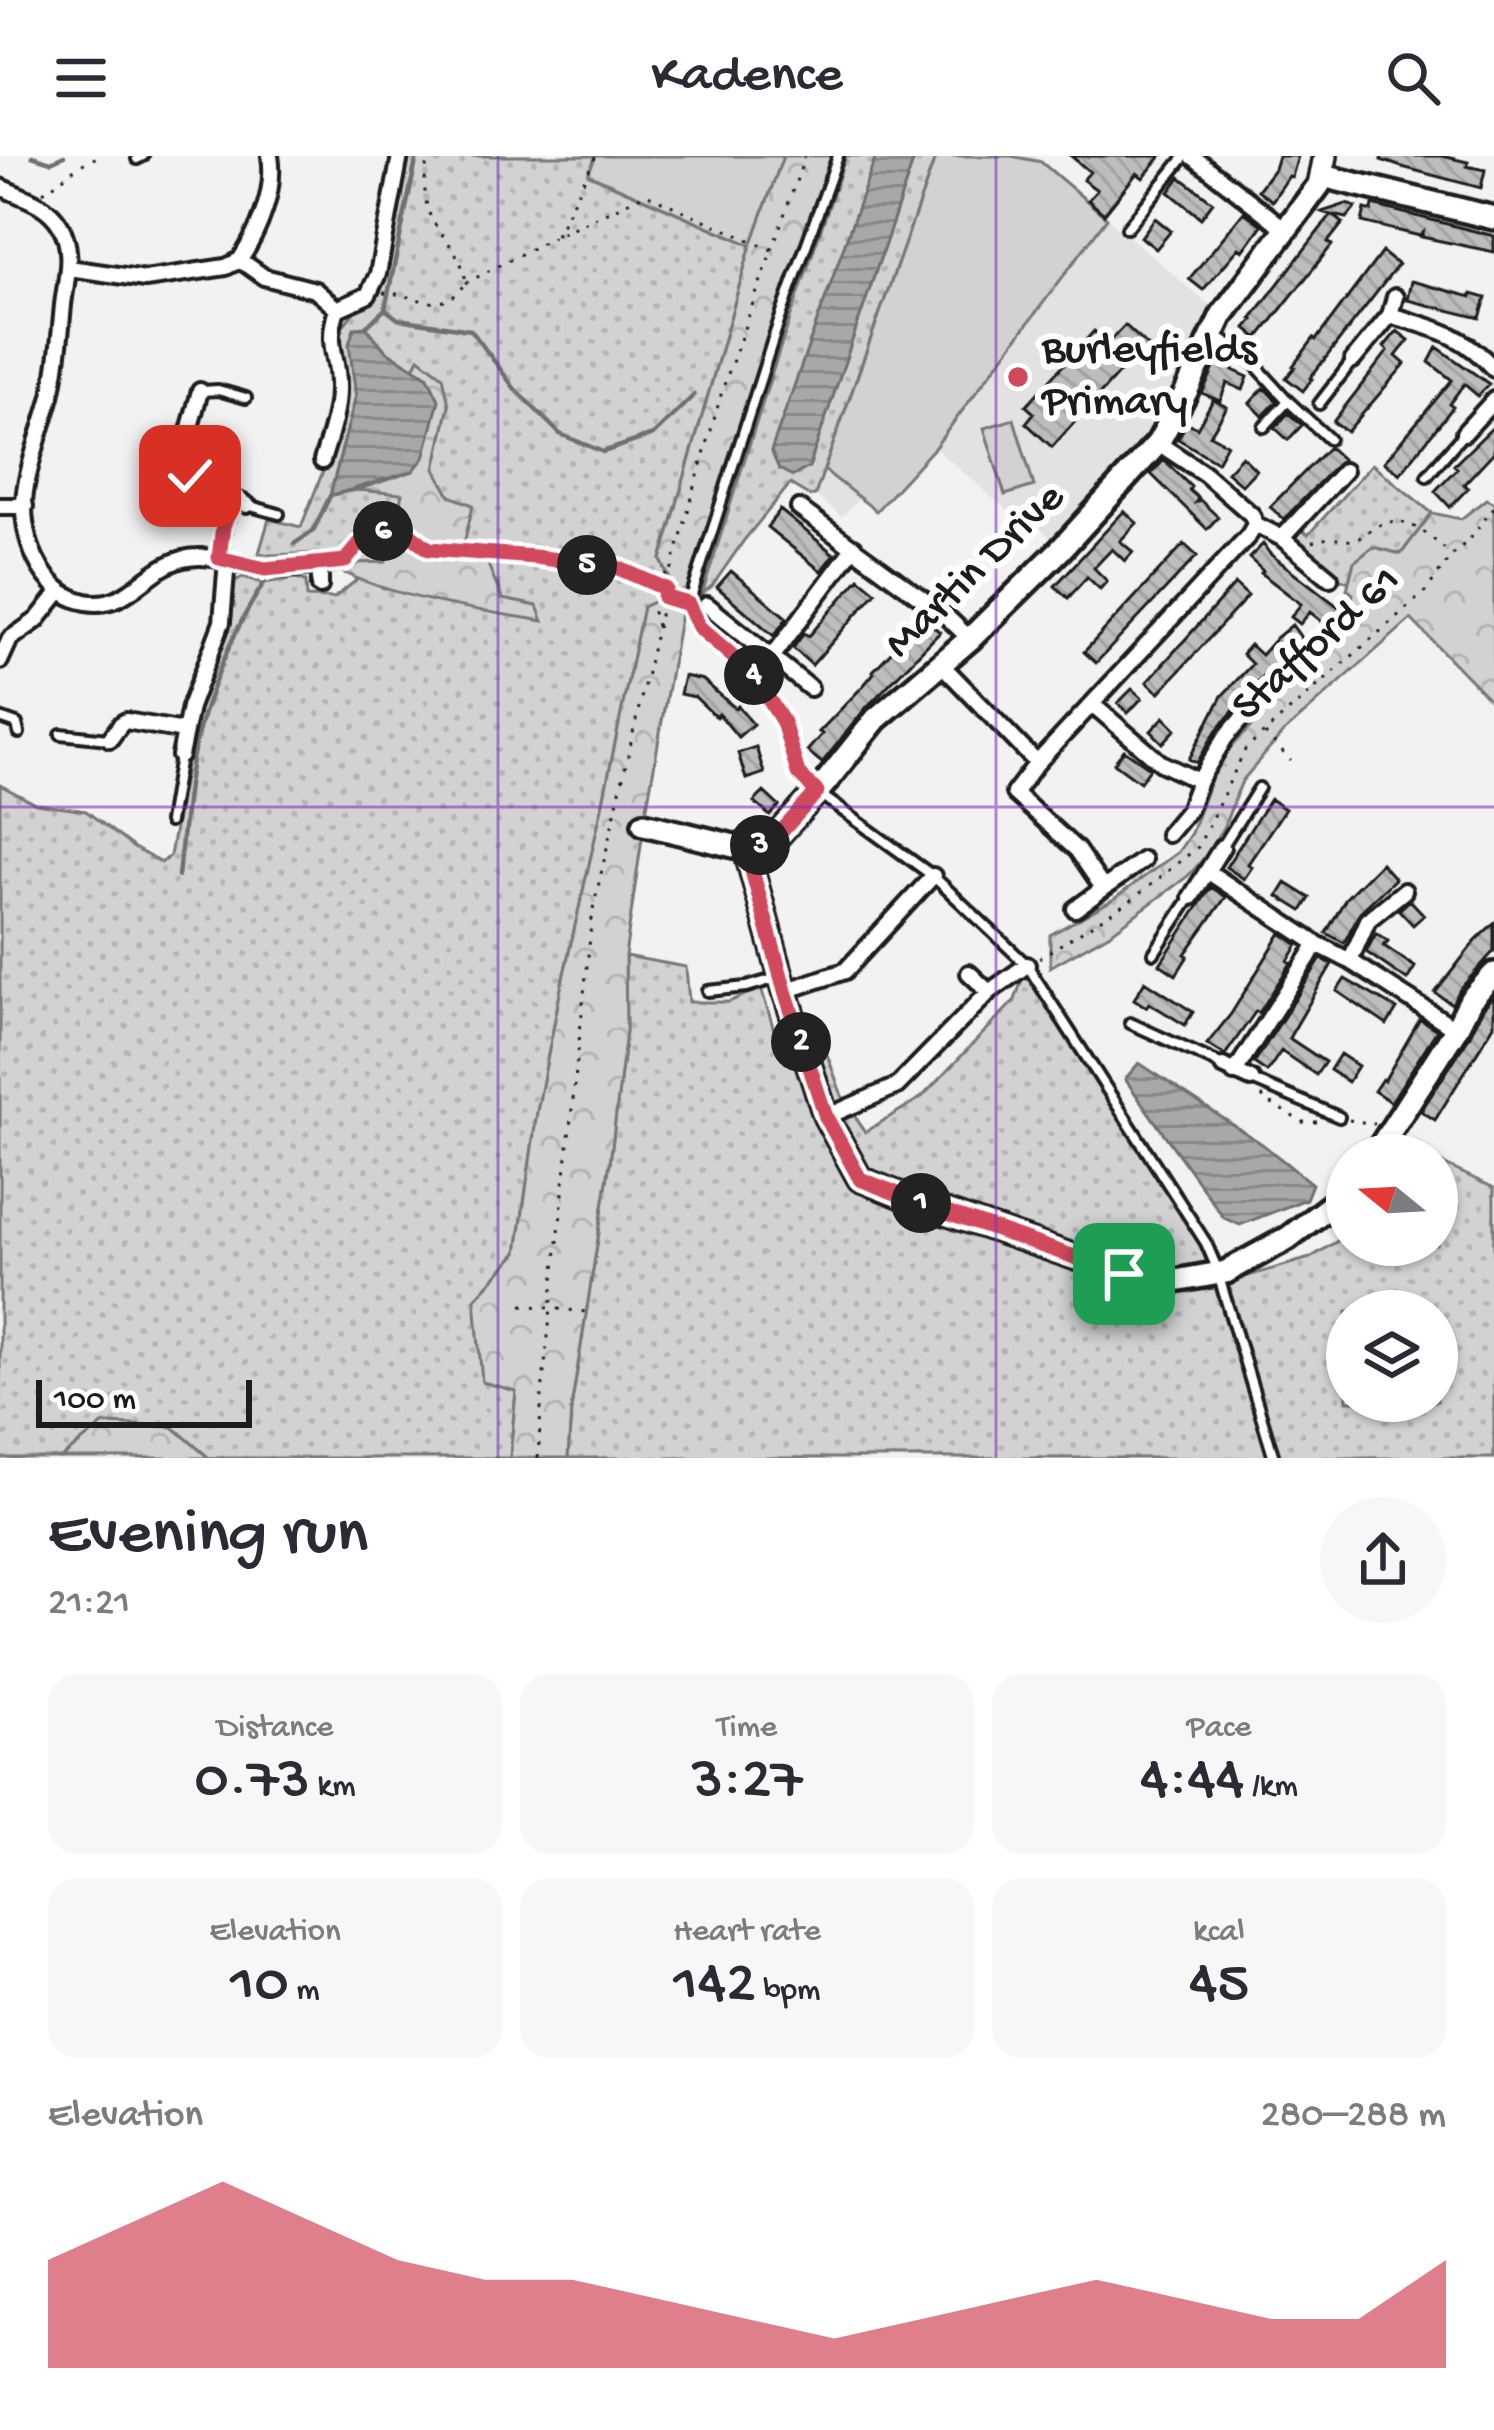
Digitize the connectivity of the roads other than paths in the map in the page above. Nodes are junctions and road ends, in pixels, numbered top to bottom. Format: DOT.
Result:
graph roads {
  1 [pos="270,156"];
  2 [pos="400,156"];
  3 [pos="838,156"];
  4 [pos="1188,156"];
  5 [pos="1324,166"];
  6 [pos="0,188"];
  7 [pos="1494,218"];
  8 [pos="1127,228"];
  9 [pos="1285,229"];
  10 [pos="240,260"];
  11 [pos="69,268"];
  12 [pos="1395,297"];
  13 [pos="337,309"];
  14 [pos="1390,315"];
  15 [pos="1211,336"];
  16 [pos="1353,360"];
  17 [pos="1494,369"];
  18 [pos="200,392"];
  19 [pos="246,398"];
  20 [pos="1494,400"];
  21 [pos="1288,401"];
  22 [pos="1319,404"];
  23 [pos="1264,427"];
  24 [pos="1464,433"];
  25 [pos="1329,439"];
  26 [pos="1158,443"];
  27 [pos="322,461"];
  28 [pos="185,469"];
  29 [pos="1344,471"];
  30 [pos="1427,476"];
  31 [pos="162,477"];
  32 [pos="240,502"];
  33 [pos="0,506"];
  34 [pos="25,506"];
  35 [pos="799,508"];
  36 [pos="279,514"];
  37 [pos="1255,524"];
  38 [pos="1287,543"];
  39 [pos="854,547"];
  40 [pos="223,559"];
  41 [pos="345,561"];
  42 [pos="320,565"];
  43 [pos="1330,578"];
  44 [pos="320,586"];
  45 [pos="60,591"];
  46 [pos="707,605"];
  47 [pos="970,639"];
  48 [pos="1310,647"];
  49 [pos="773,656"];
  50 [pos="0,662"];
  51 [pos="941,664"];
  52 [pos="810,688"];
  53 [pos="1092,704"];
  54 [pos="0,718"];
  55 [pos="184,731"];
  56 [pos="19,734"];
  57 [pos="61,734"];
  58 [pos="110,739"];
  59 [pos="180,756"];
  60 [pos="1037,763"];
  61 [pos="1199,782"];
  62 [pos="1259,788"];
  63 [pos="817,792"];
  64 [pos="169,822"];
  65 [pos="644,824"];
  66 [pos="1168,834"];
  67 [pos="1222,847"];
  68 [pos="746,849"];
  69 [pos="1143,860"];
  70 [pos="1207,871"];
  71 [pos="933,876"];
  72 [pos="1102,888"];
  73 [pos="1404,891"];
  74 [pos="1191,897"];
  75 [pos="1076,909"];
  76 [pos="1317,944"];
  77 [pos="1154,953"];
  78 [pos="1350,961"];
  79 [pos="1027,965"];
  80 [pos="969,974"];
  81 [pos="1494,974"];
  82 [pos="783,984"];
  83 [pos="708,991"];
  84 [pos="989,992"];
  85 [pos="1130,1023"];
  86 [pos="1456,1029"];
  87 [pos="1228,1069"];
  88 [pos="1251,1079"];
  89 [pos="826,1117"];
  90 [pos="1339,1117"];
  91 [pos="1388,1134"];
  92 [pos="1326,1208"];
  93 [pos="1218,1274"];
  94 [pos="1274,1458"];
  1 -- 10 [label="street"];
  2 -- 13 [label="street"];
  3 -- 63 [label="lane"];
  4 -- 8 [label="lane"];
  4 -- 9 [label="street"];
  5 -- 7 [label="street"];
  5 -- 9 [label="street, Martin Drive"];
  6 -- 11 [label="street"];
  9 -- 15 [label="street, Martin Drive"];
  10 -- 11 [label="street"];
  10 -- 13 [label="street"];
  11 -- 34 [label="street"];
  12 -- 14 [label="street"];
  13 -- 27 [label="street"];
  14 -- 16 [label="street"];
  14 -- 17 [label="street"];
  15 -- 21 [label="lane"];
  15 -- 26 [label="street, Martin Drive"];
  16 -- 22 [label="lane"];
  18 -- 19 [label="lane"];
  18 -- 28 [label="street"];
  20 -- 24 [label="street"];
  21 -- 23 [label="lane"];
  21 -- 25 [label="lane"];
  24 -- 30 [label="lane"];
  26 -- 37 [label="street"];
  26 -- 47 [label="street, Martin Drive"];
  28 -- 31 [label="street"];
  28 -- 32 [label="street"];
  29 -- 38 [label="street"];
  32 -- 36 [label="lane"];
  32 -- 40 [label="street"];
  33 -- 34 [label="street"];
  34 -- 45 [label="street"];
  35 -- 39 [label="street"];
  37 -- 38 [label="street"];
  37 -- 53 [label="street"];
  38 -- 43 [label="street"];
  39 -- 47 [label="street"];
  39 -- 49 [label="street"];
  40 -- 42 [label="street"];
  40 -- 45 [label="street"];
  40 -- 55 [label="street"];
  41 -- 42 [label="street"];
  42 -- 44 [label="street"];
  45 -- 50 [label="street"];
  46 -- 49 [label="street"];
  47 -- 51 [label="street, Martin Drive"];
  48 -- 61 [label="street"];
  49 -- 52 [label="street"];
  51 -- 60 [label="street"];
  51 -- 63 [label="street, Martin Drive"];
  53 -- 60 [label="street"];
  53 -- 61 [label="street"];
  54 -- 56 [label="lane"];
  55 -- 58 [label="street"];
  55 -- 59 [label="street"];
  57 -- 58 [label="lane"];
  59 -- 64 [label="lane"];
  60 -- 72 [label="street"];
  61 -- 66 [label="street"];
  62 -- 67 [label="lane"];
  63 -- 68 [label="street, Martin Drive"];
  63 -- 71 [label="lane"];
  65 -- 68 [label="street"];
  67 -- 70 [label="street"];
  68 -- 82 [label="street"];
  69 -- 72 [label="street"];
  70 -- 74 [label="street"];
  70 -- 76 [label="street"];
  71 -- 79 [label="lane"];
  71 -- 82 [label="street"];
  72 -- 75 [label="street"];
  73 -- 78 [label="street"];
  74 -- 77 [label="lane"];
  76 -- 78 [label="street"];
  76 -- 87 [label="street"];
  78 -- 86 [label="street"];
  79 -- 84 [label="street"];
  79 -- 93 [label="lane"];
  80 -- 84 [label="street"];
  81 -- 86 [label="street"];
  82 -- 83 [label="lane"];
  82 -- 89 [label="street"];
  84 -- 89 [label="street"];
  85 -- 87 [label="lane"];
  86 -- 91 [label="street"];
  87 -- 88 [label="street"];
  88 -- 90 [label="lane"];
  89 -- 93 [label="street"];
  92 -- 93 [label="street"];
  93 -- 94 [label="lane"];
}
